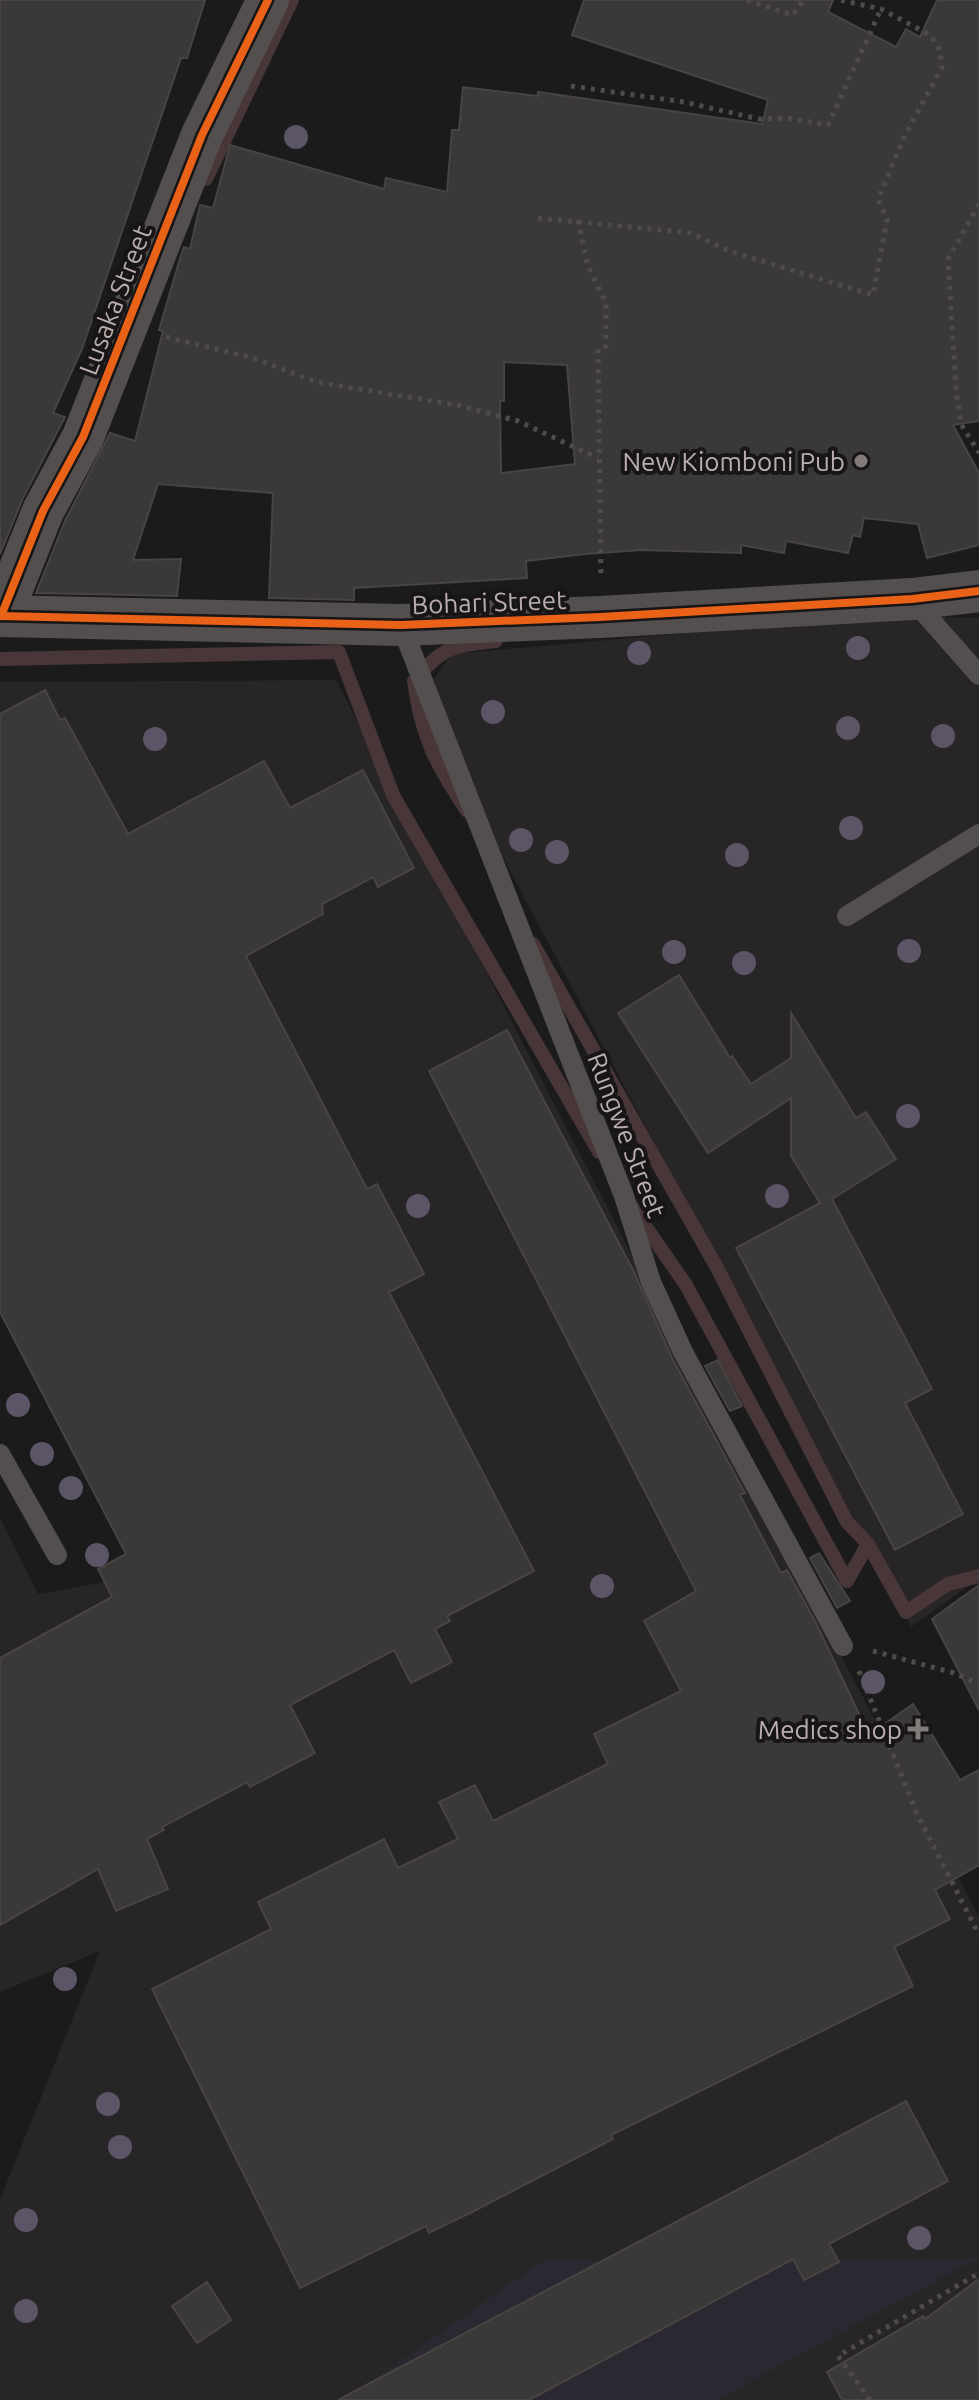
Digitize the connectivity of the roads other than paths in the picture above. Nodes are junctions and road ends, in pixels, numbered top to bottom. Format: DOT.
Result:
graph roads {
  1 [pos="268,0"];
  2 [pos="979,591"];
  3 [pos="912,599"];
  4 [pos="1,616"];
  5 [pos="401,625"];
  6 [pos="979,675"];
  7 [pos="979,834"];
  8 [pos="847,916"];
  9 [pos="0,1454"];
  10 [pos="57,1555"];
  11 [pos="849,1652"];
  1 -- 4 [label="street, Lusaka Street"];
  2 -- 3 [label="street, Bohari Street"];
  3 -- 5 [label="street, Bohari Street"];
  3 -- 6 [label="lane"];
  4 -- 5 [label="street, Bohari Street"];
  5 -- 11 [label="lane, Rungwe Street"];
  7 -- 8 [label="lane"];
  9 -- 10 [label="lane"];
}
